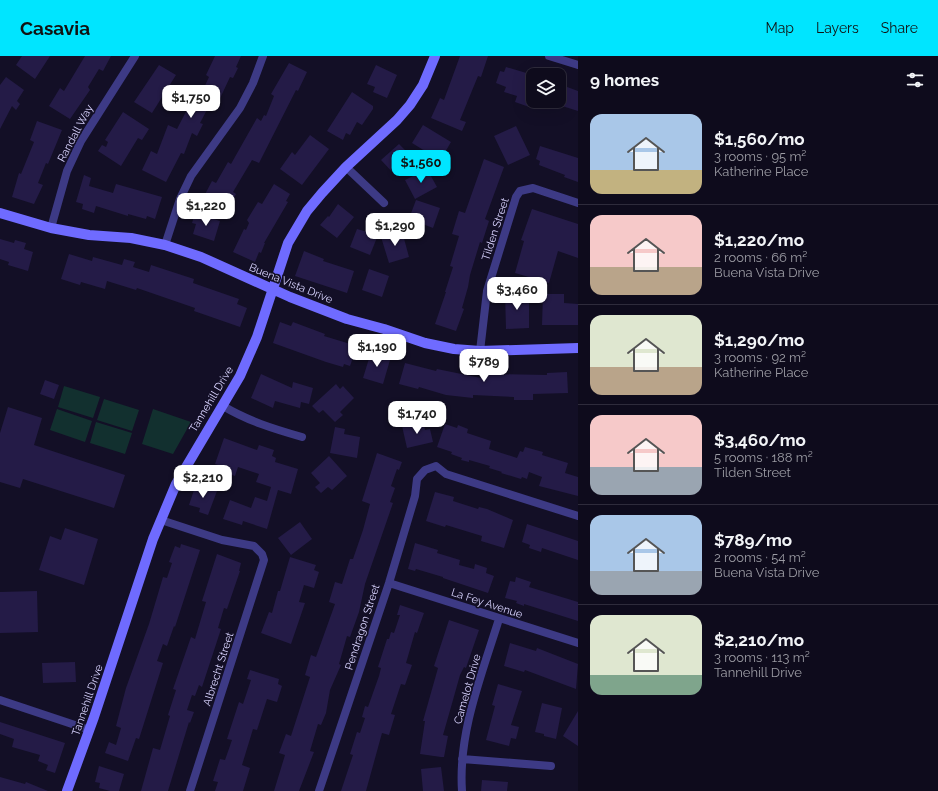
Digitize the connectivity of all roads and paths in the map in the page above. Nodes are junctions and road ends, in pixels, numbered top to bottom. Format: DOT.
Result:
graph roads {
  1 [pos="135,56"];
  2 [pos="263,56"];
  3 [pos="435,56"];
  4 [pos="549,56"];
  5 [pos="578,65"];
  6 [pos="346,167"];
  7 [pos="384,203"];
  8 [pos="578,203"];
  9 [pos="0,213"];
  10 [pos="51,228"];
  11 [pos="165,245"];
  12 [pos="272,290"];
  13 [pos="578,348"];
  14 [pos="480,351"];
  15 [pos="223,406"];
  16 [pos="302,437"];
  17 [pos="578,516"];
  18 [pos="161,520"];
  19 [pos="389,583"];
  20 [pos="499,619"];
  21 [pos="578,643"];
  22 [pos="0,700"];
  23 [pos="90,730"];
  24 [pos="462,759"];
  25 [pos="551,766"];
  26 [pos="67,791"];
  27 [pos="190,791"];
  28 [pos="319,791"];
  29 [pos="462,791"];
  1 -- 10 [label="street, Randall Way"];
  2 -- 11 [label="street"];
  3 -- 6 [label="street, Tannehill Drive"];
  4 -- 5 [label="street"];
  6 -- 7 [label="street"];
  6 -- 12 [label="street, Tannehill Drive"];
  8 -- 14 [label="street, Tilden Street"];
  9 -- 10 [label="street, Buena Vista Drive"];
  10 -- 11 [label="street, Buena Vista Drive"];
  11 -- 12 [label="street, Buena Vista Drive"];
  12 -- 14 [label="street, Buena Vista Drive"];
  12 -- 15 [label="street, Tannehill Drive"];
  13 -- 14 [label="street, Buena Vista Drive"];
  15 -- 16 [label="street"];
  15 -- 18 [label="street, Tannehill Drive"];
  17 -- 19 [label="street, Pendragon Street"];
  18 -- 23 [label="street, Tannehill Drive"];
  18 -- 27 [label="street, Albrecht Street"];
  19 -- 20 [label="street, La Fey Avenue"];
  19 -- 28 [label="street, Pendragon Street"];
  20 -- 21 [label="street, La Fey Avenue"];
  20 -- 24 [label="street, Camelot Drive"];
  22 -- 23 [label="street"];
  23 -- 26 [label="street, Tannehill Drive"];
  24 -- 25 [label="street"];
  24 -- 29 [label="street, Camelot Drive"];
}
